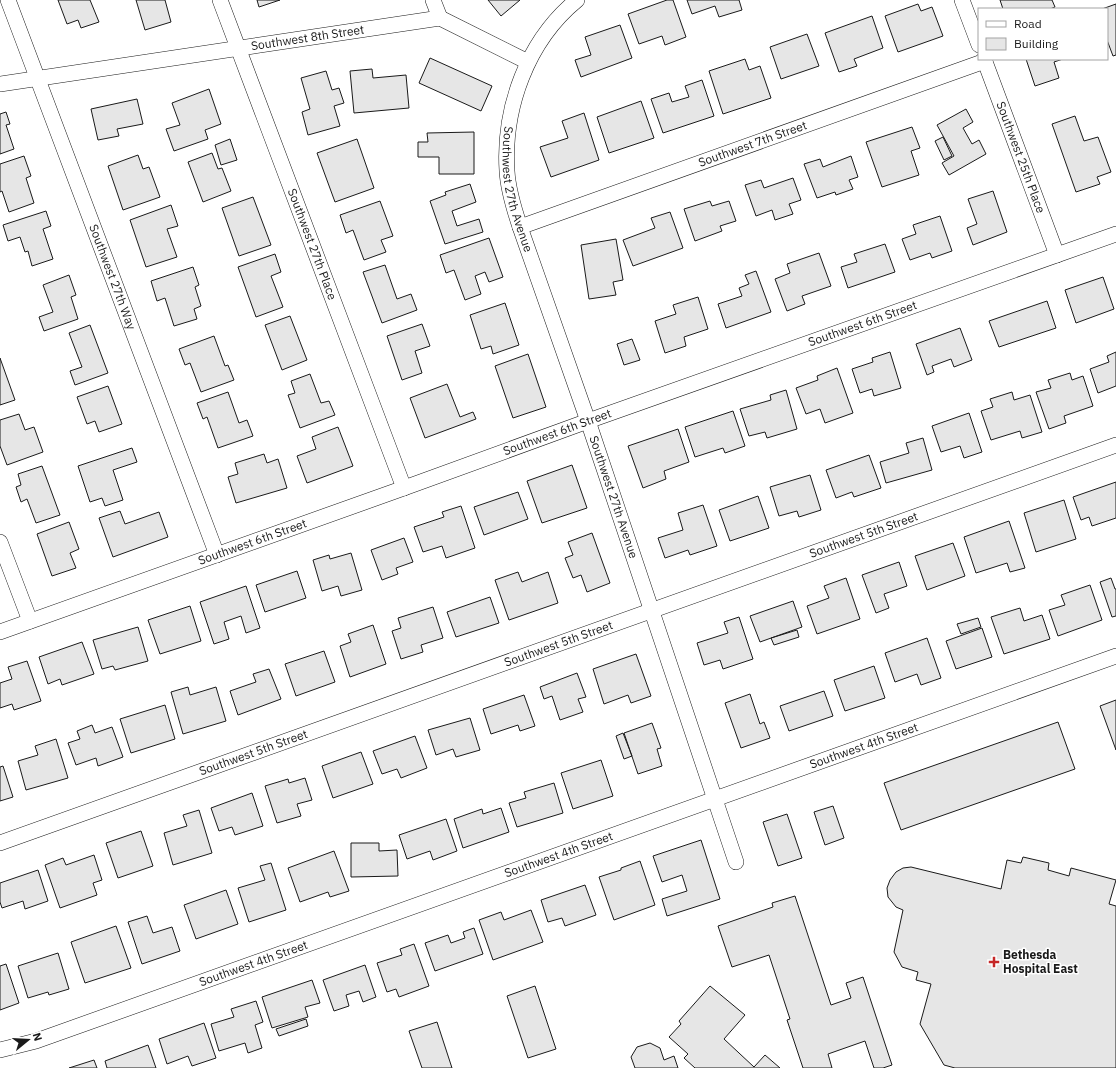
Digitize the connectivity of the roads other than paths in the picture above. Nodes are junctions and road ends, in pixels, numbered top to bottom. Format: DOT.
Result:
graph roads {
  1 [pos="8,0"];
  2 [pos="220,0"];
  3 [pos="433,0"];
  4 [pos="576,0"];
  5 [pos="962,0"];
  6 [pos="440,18"];
  7 [pos="978,42"];
  8 [pos="238,48"];
  9 [pos="984,60"];
  10 [pos="528,62"];
  11 [pos="37,78"];
  12 [pos="0,84"];
  13 [pos="520,227"];
  14 [pos="1116,234"];
  15 [pos="1057,255"];
  16 [pos="588,421"];
  17 [pos="1116,445"];
  18 [pos="404,488"];
  19 [pos="0,542"];
  20 [pos="217,554"];
  21 [pos="652,610"];
  22 [pos="30,621"];
  23 [pos="0,632"];
  24 [pos="1116,656"];
  25 [pos="715,799"];
  26 [pos="0,843"];
  27 [pos="736,862"];
  28 [pos="0,1050"];
  1 -- 11 [label="street, Southwest 27th Way"];
  2 -- 8 [label="street, Southwest 27th Place"];
  3 -- 6 [label="street"];
  4 -- 10 [label="street"];
  5 -- 7 [label="street"];
  6 -- 8 [label="street, Southwest 8th Street"];
  6 -- 10 [label="street"];
  8 -- 11 [label="street, Southwest 8th Street"];
  8 -- 18 [label="street, Southwest 27th Place"];
  9 -- 13 [label="street, Southwest 7th Street"];
  9 -- 15 [label="street, Southwest 25th Place"];
  10 -- 13 [label="street, Southwest 27th Avenue"];
  11 -- 12 [label="street, Southwest 8th Street"];
  11 -- 20 [label="street, Southwest 27th Way"];
  13 -- 16 [label="street, Southwest 27th Avenue"];
  14 -- 15 [label="street, Southwest 6th Street"];
  15 -- 16 [label="street, Southwest 6th Street"];
  16 -- 18 [label="street, Southwest 6th Street"];
  16 -- 21 [label="street, Southwest 27th Avenue"];
  17 -- 21 [label="street, Southwest 5th Street"];
  18 -- 20 [label="street, Southwest 6th Street"];
  19 -- 22 [label="street"];
  20 -- 22 [label="street, Southwest 6th Street"];
  21 -- 25 [label="street, Southwest 27th Avenue"];
  21 -- 26 [label="street, Southwest 5th Street"];
  22 -- 23 [label="street, Southwest 6th Street"];
  24 -- 25 [label="street, Southwest 4th Street"];
  25 -- 27 [label="street, Southwest 27th Avenue"];
  25 -- 28 [label="street, Southwest 4th Street"];
}
